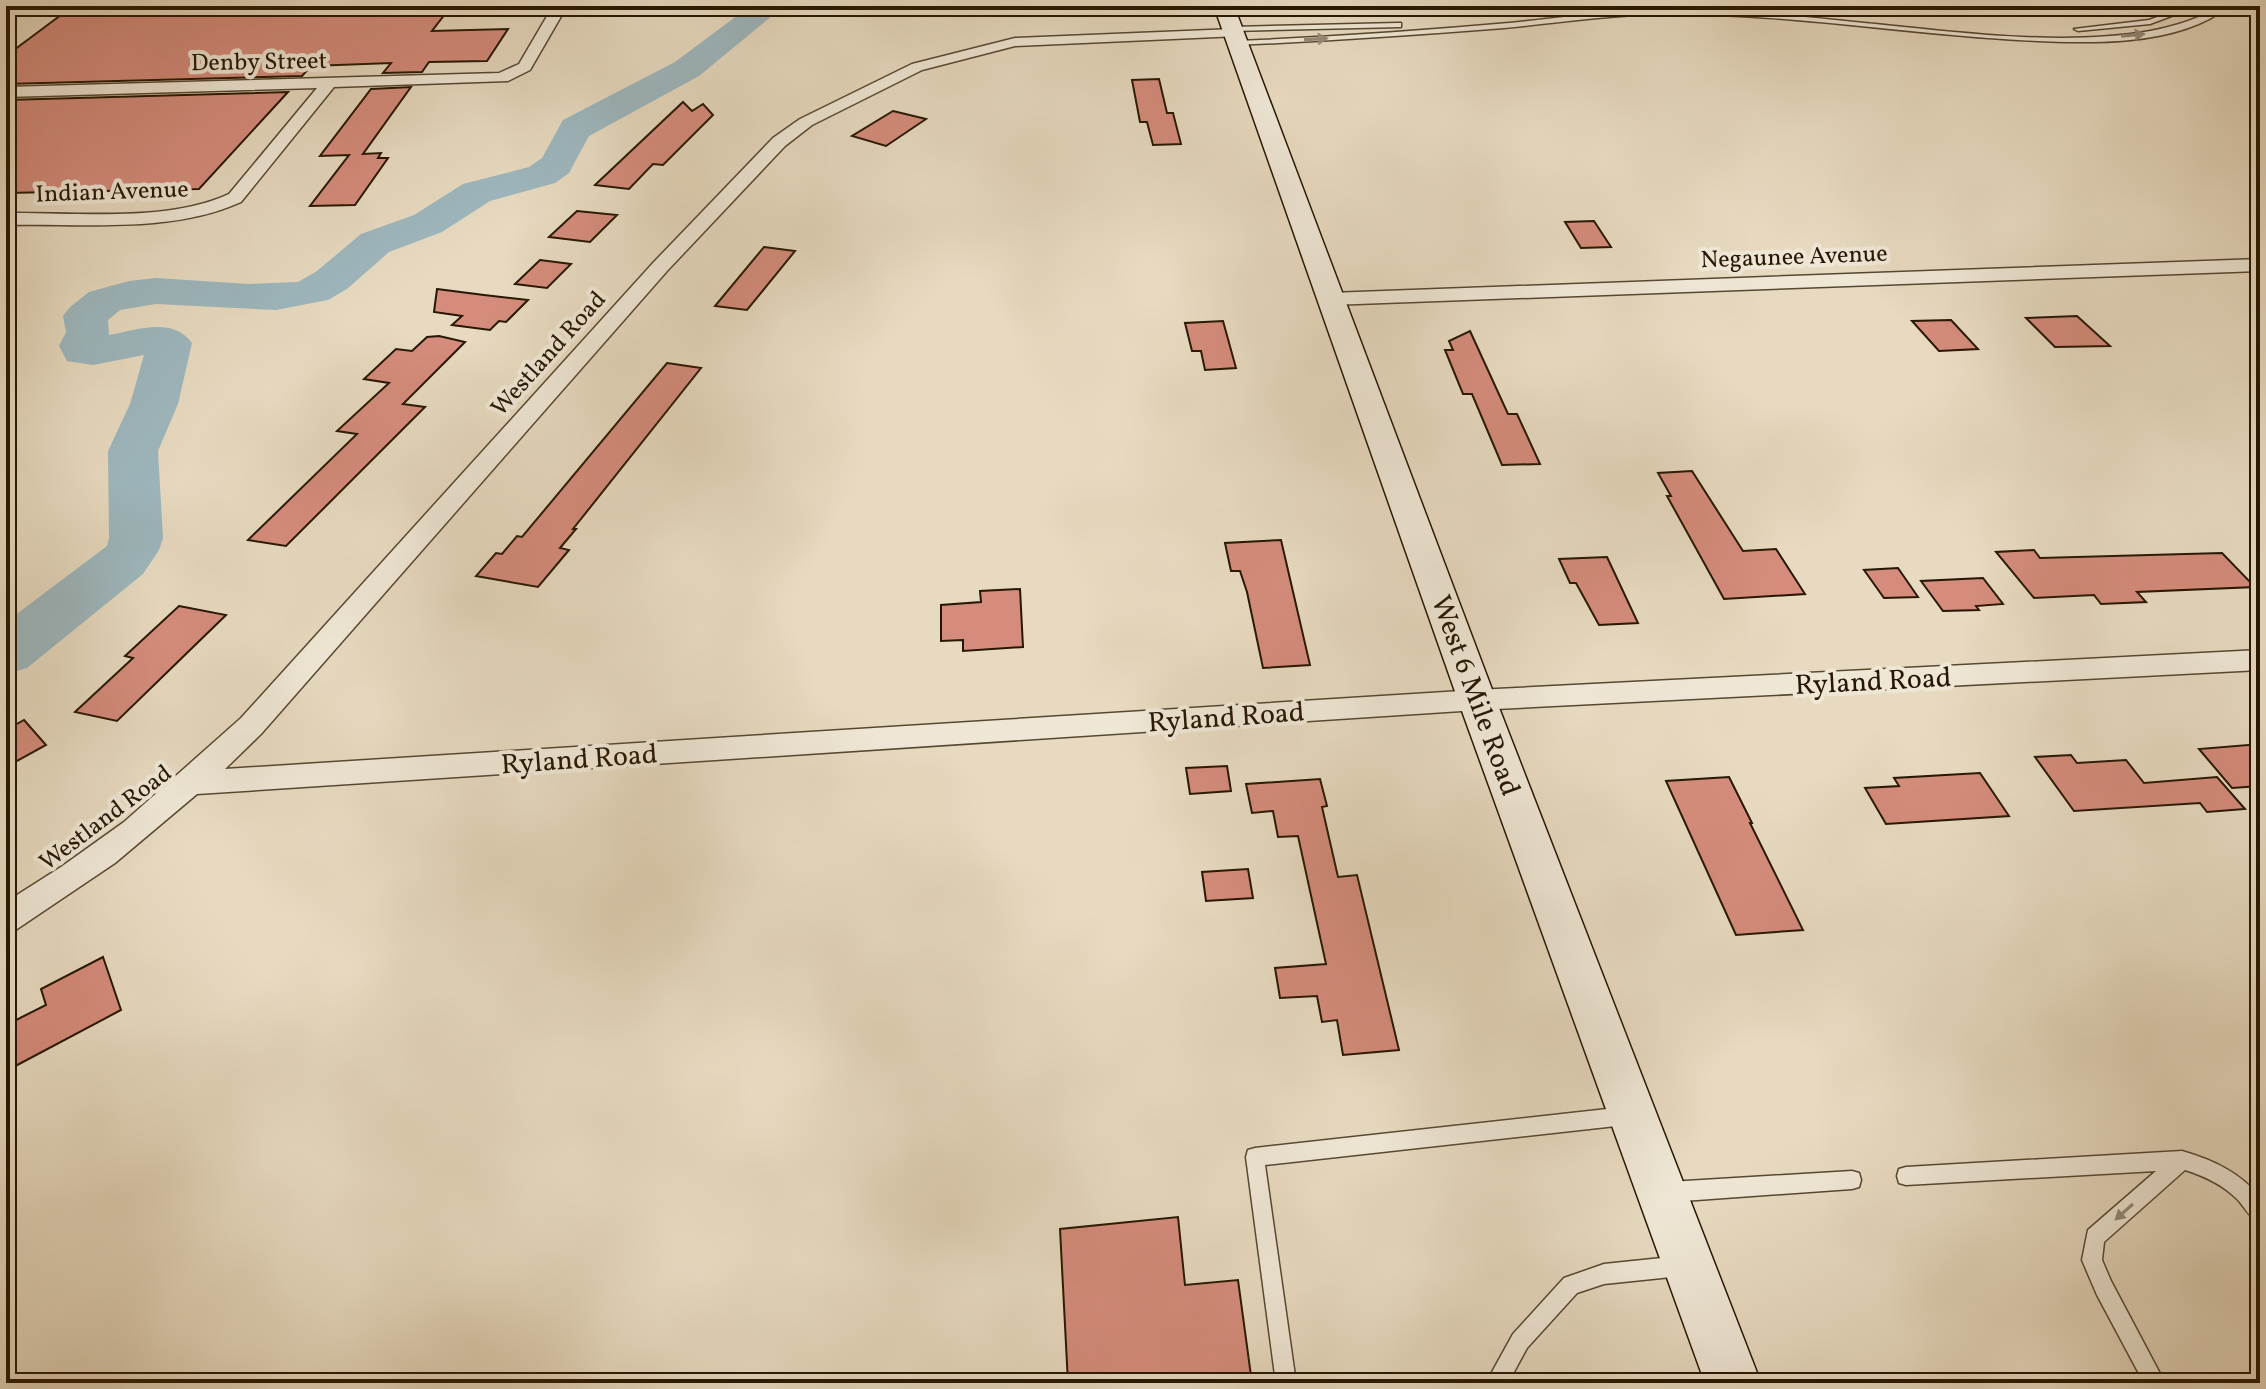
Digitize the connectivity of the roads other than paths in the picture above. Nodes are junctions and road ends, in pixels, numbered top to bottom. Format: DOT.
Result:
graph roads {
  1 [pos="560,6"];
  2 [pos="1626,6"];
  3 [pos="1744,6"];
  4 [pos="2194,6"];
  5 [pos="2225,6"];
  6 [pos="1658,9"];
  7 [pos="1395,26"];
  8 [pos="1232,28"];
  9 [pos="1400,35"];
  10 [pos="329,83"];
  11 [pos="6,92"];
  12 [pos="6,219"];
  13 [pos="2260,265"];
  14 [pos="1330,299"];
  15 [pos="2260,660"];
  16 [pos="1477,700"];
  17 [pos="193,783"];
  18 [pos="6,919"];
  19 [pos="1633,1115"];
  20 [pos="2182,1160"];
  21 [pos="1906,1176"];
  22 [pos="1852,1180"];
  23 [pos="1662,1193"];
  24 [pos="2260,1213"];
  25 [pos="1690,1266"];
  26 [pos="1286,1383"];
  27 [pos="1496,1383"];
  28 [pos="1733,1383"];
  29 [pos="2155,1383"];
  1 -- 10 [label="street, Denby Street"];
  2 -- 7 [label="lane"];
  3 -- 4 [label="lane"];
  6 -- 5 [label="lane, one-way"];
  6 -- 9 [label="lane"];
  7 -- 8 [label="lane"];
  7 -- 9 [label="lane"];
  8 -- 9 [label="lane, one-way"];
  8 -- 14 [label="main road, West 6 Mile Road"];
  8 -- 17 [label="street, Westland Road"];
  10 -- 11 [label="street, Denby Street"];
  10 -- 12 [label="street, Indian Avenue"];
  13 -- 14 [label="street, Negaunee Avenue"];
  14 -- 16 [label="main road, West 6 Mile Road"];
  15 -- 16 [label="street, Ryland Road"];
  16 -- 17 [label="street, Ryland Road"];
  16 -- 19 [label="main road, West 6 Mile Road"];
  17 -- 18 [label="street, Westland Road"];
  19 -- 23 [label="main road, West 6 Mile Road"];
  19 -- 26 [label="lane"];
  20 -- 21 [label="lane"];
  20 -- 24 [label="lane"];
  20 -- 29 [label="lane, one-way"];
  22 -- 23 [label="lane"];
  23 -- 25 [label="main road, West 6 Mile Road"];
  25 -- 27 [label="lane"];
  25 -- 28 [label="main road, West 6 Mile Road"];
}
